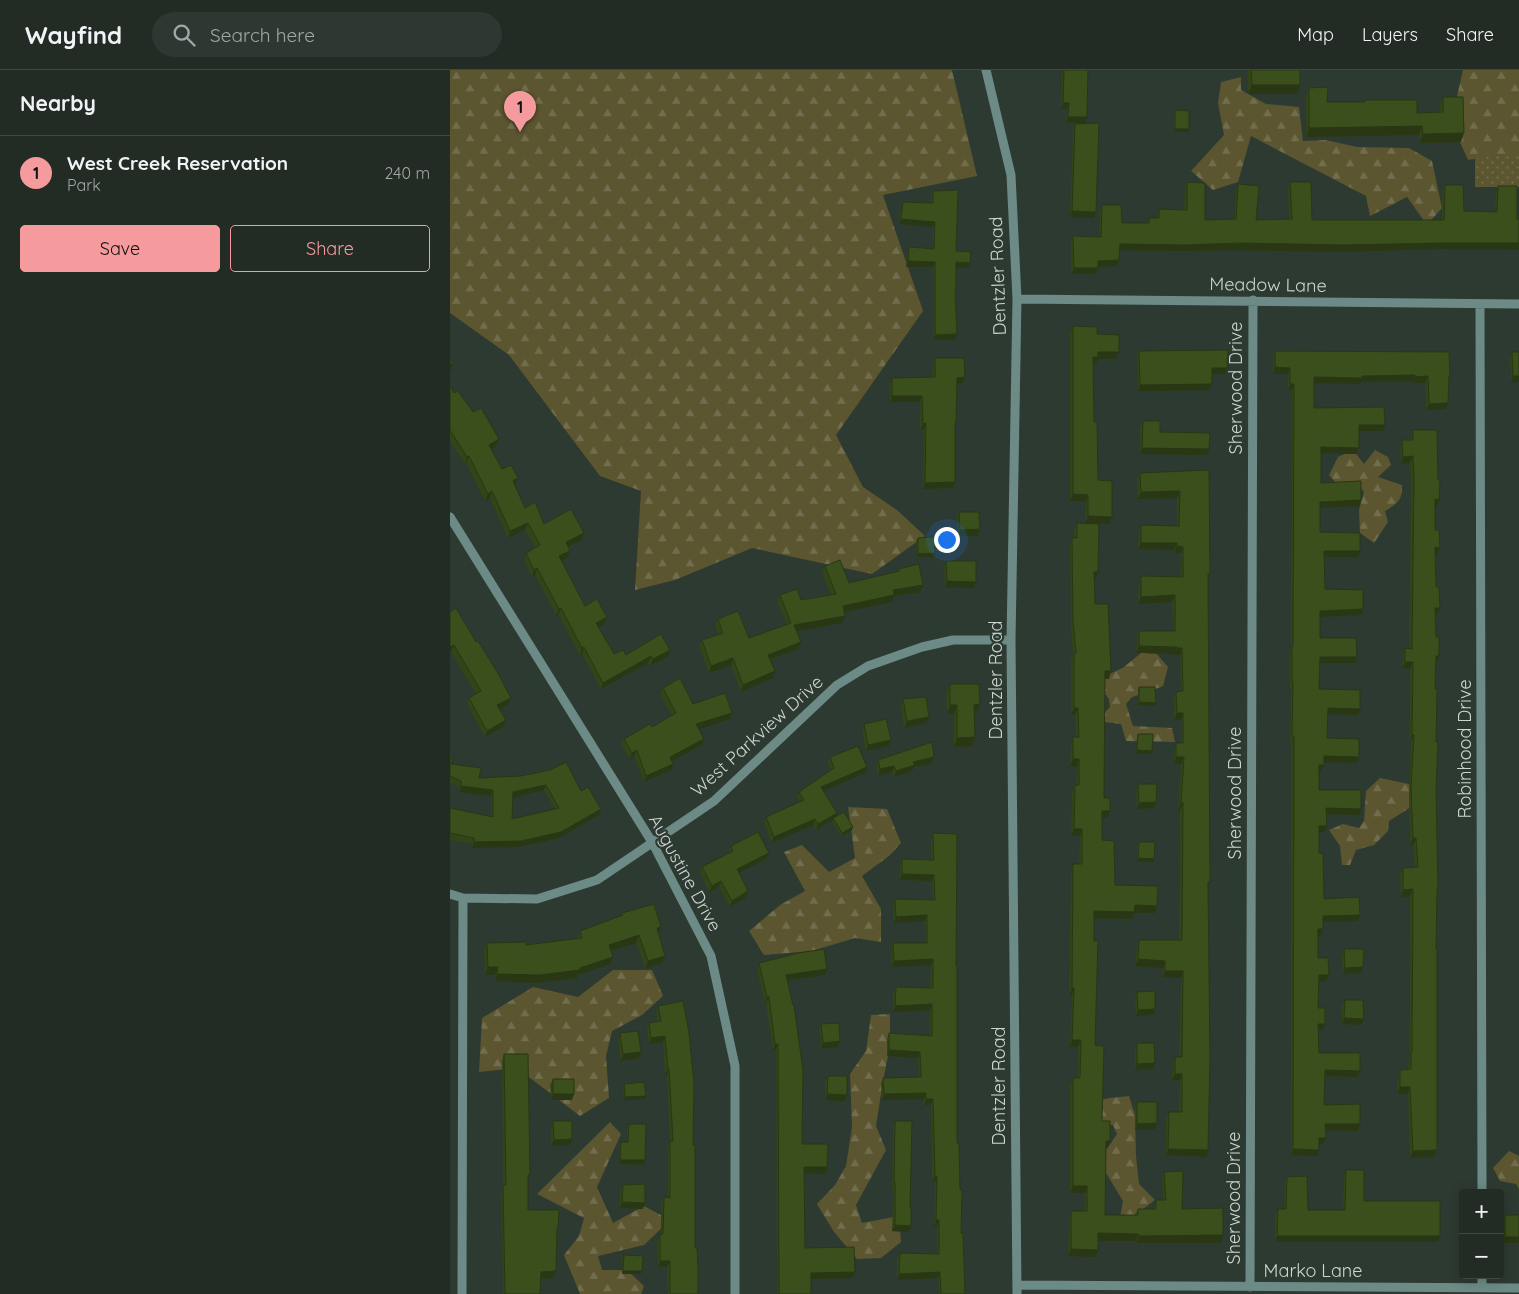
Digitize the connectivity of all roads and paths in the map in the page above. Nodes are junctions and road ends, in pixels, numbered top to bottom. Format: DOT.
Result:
graph roads {
  1 [pos="986,70"];
  2 [pos="1017,299"];
  3 [pos="1253,300"];
  4 [pos="1480,304"];
  5 [pos="1519,304"];
  6 [pos="450,517"];
  7 [pos="1011,640"];
  8 [pos="652,842"];
  9 [pos="450,894"];
  10 [pos="463,898"];
  11 [pos="1482,1189"];
  12 [pos="1482,1279"];
  13 [pos="1250,1286"];
  14 [pos="1482,1288"];
  15 [pos="1519,1288"];
  16 [pos="1017,1290"];
  17 [pos="462,1294"];
  18 [pos="735,1294"];
  1 -- 2 [label="street, Dentzler Road"];
  2 -- 3 [label="street, Meadow Lane"];
  2 -- 7 [label="street, Dentzler Road"];
  3 -- 4 [label="street, Meadow Lane"];
  3 -- 13 [label="street, Sherwood Drive"];
  4 -- 5 [label="street, Meadow Lane"];
  4 -- 11 [label="street, Robinhood Drive"];
  6 -- 8 [label="street, Augustine Drive"];
  7 -- 8 [label="street, West Parkview Drive"];
  7 -- 16 [label="street, Dentzler Road"];
  8 -- 10 [label="street, West Parkview Drive"];
  8 -- 18 [label="street, Augustine Drive"];
  9 -- 10 [label="street, West Parkview Drive"];
  10 -- 17 [label="street"];
  12 -- 14 [label="street"];
  13 -- 14 [label="street, Marko Lane"];
  13 -- 16 [label="street, Marko Lane"];
  14 -- 15 [label="street, Marko Lane"];
}
